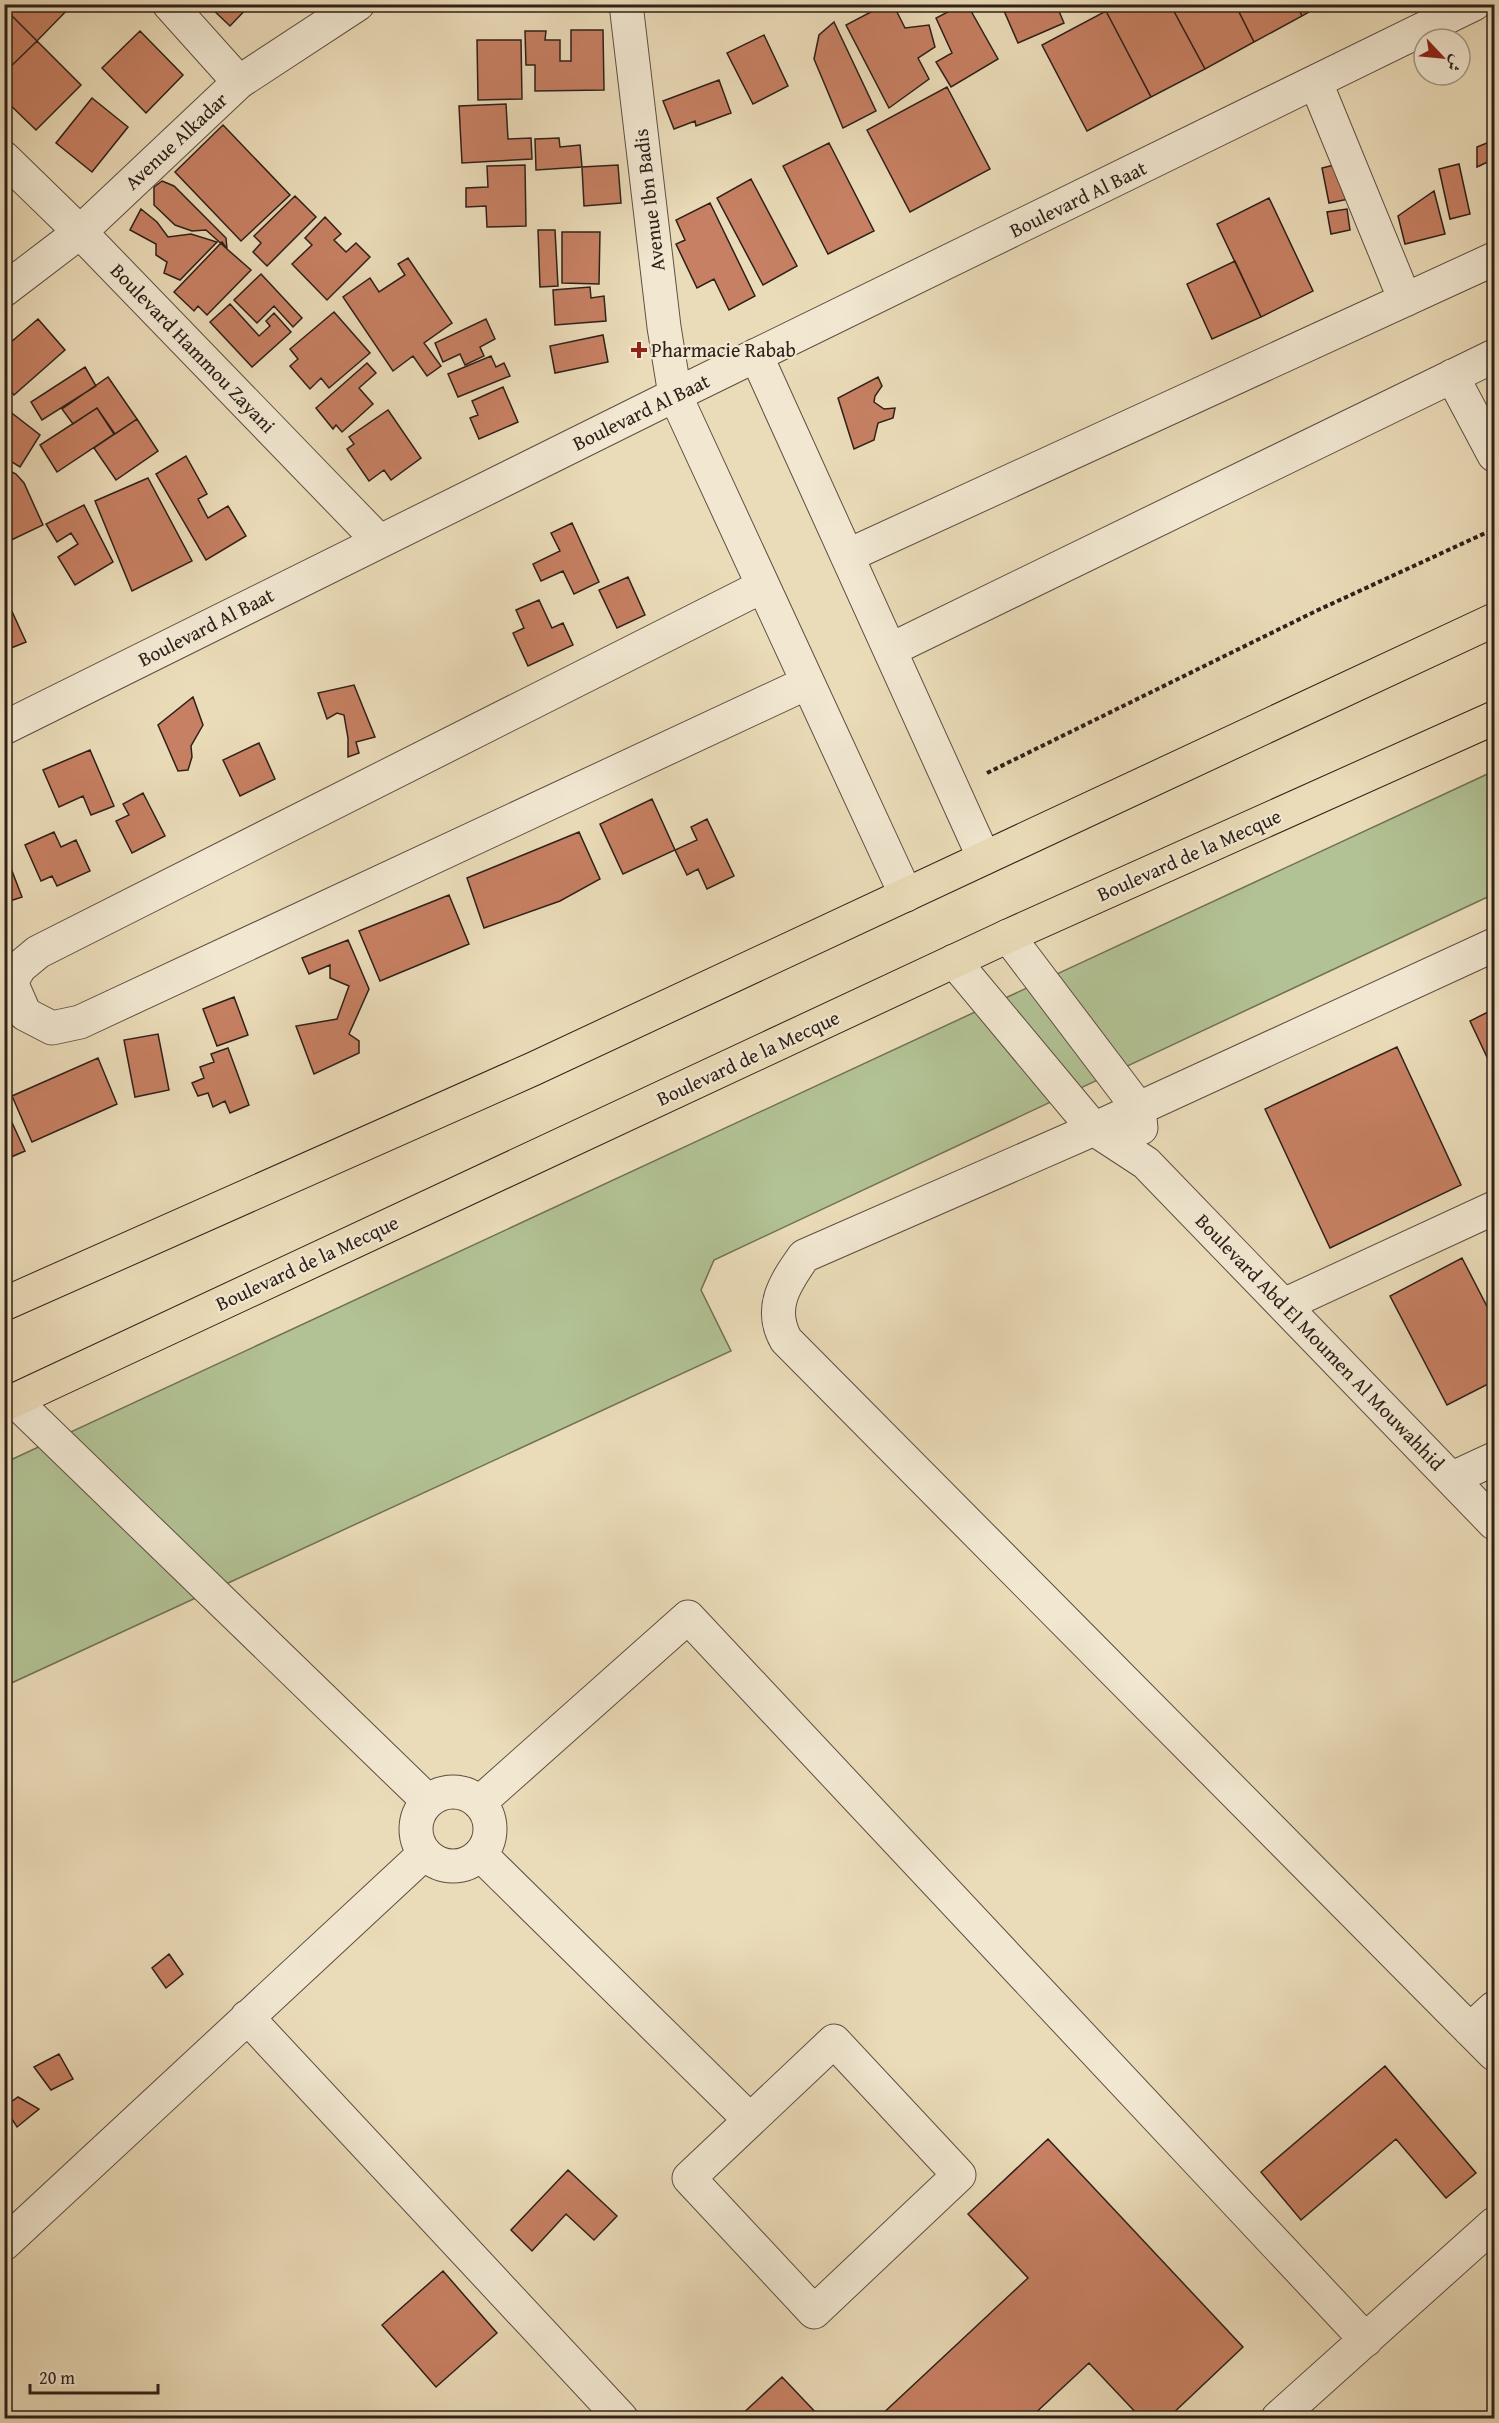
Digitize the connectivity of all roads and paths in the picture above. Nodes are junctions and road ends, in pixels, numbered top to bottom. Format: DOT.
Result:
graph roads {
  1 [pos="169,4"];
  2 [pos="358,4"];
  3 [pos="626,4"];
  4 [pos="1474,4"];
  5 [pos="239,82"];
  6 [pos="1316,83"];
  7 [pos="4,158"];
  8 [pos="80,232"];
  9 [pos="1494,259"];
  10 [pos="4,290"];
  11 [pos="1405,300"];
  12 [pos="756,355"];
  13 [pos="1494,356"];
  14 [pos="1452,376"];
  15 [pos="675,395"];
  16 [pos="1494,455"];
  17 [pos="1494,529"];
  18 [pos="379,541"];
  19 [pos="847,556"];
  20 [pos="763,586"];
  21 [pos="1494,620"];
  22 [pos="890,650"];
  23 [pos="807,683"];
  24 [pos="1494,718"];
  25 [pos="4,728"];
  26 [pos="953,790"];
  27 [pos="984,858"];
  28 [pos="906,895"];
  29 [pos="1008,936"];
  30 [pos="1494,945"];
  31 [pos="954,961"];
  32 [pos="1139,1108"];
  33 [pos="1094,1129"];
  34 [pos="1146,1162"];
  35 [pos="1494,1208"];
  36 [pos="4,1304"];
  37 [pos="1284,1305"];
  38 [pos="9,1402"];
  39 [pos="1494,1458"];
  40 [pos="1453,1478"];
  41 [pos="1494,1523"];
  42 [pos="428,1802"];
  43 [pos="479,1803"];
  44 [pos="425,1852"];
  45 [pos="480,1854"];
  46 [pos="1494,2008"];
  47 [pos="248,2017"];
  48 [pos="1470,2030"];
  49 [pos="1494,2054"];
  50 [pos="750,2120"];
  51 [pos="1494,2224"];
  52 [pos="4,2244"];
  53 [pos="1365,2340"];
  54 [pos="621,2418"];
  55 [pos="1278,2418"];
  1 -- 5 [label="street"];
  2 -- 5 [label="street, Avenue Alkadar"];
  3 -- 15 [label="street, Avenue Ibn Badis"];
  4 -- 6 [label="street, Boulevard Al Baat"];
  5 -- 8 [label="street, Avenue Alkadar"];
  6 -- 11 [label="street"];
  6 -- 12 [label="street, Boulevard Al Baat"];
  7 -- 8 [label="street, Boulevard Hammou Zayani"];
  8 -- 10 [label="street, Avenue Alkadar"];
  8 -- 18 [label="street, Boulevard Hammou Zayani"];
  9 -- 11 [label="street"];
  11 -- 19 [label="street"];
  12 -- 15 [label="street, Boulevard Al Baat"];
  12 -- 19 [label="street"];
  13 -- 14 [label="street"];
  14 -- 16 [label="street"];
  14 -- 22 [label="street"];
  15 -- 18 [label="street, Boulevard Al Baat"];
  15 -- 20 [label="street, Avenue Ibn Badis"];
  17 -- 26 [label="path"];
  18 -- 25 [label="street, Boulevard Al Baat"];
  19 -- 22 [label="street"];
  20 -- 23 [label="street, Avenue Ibn Badis"];
  20 -- 23 [label="street"];
  21 -- 27 [label="main road"];
  22 -- 26 [label="street"];
  23 -- 28 [label="street, Avenue Ibn Badis"];
  24 -- 29 [label="main road, Boulevard de la Mecque"];
  26 -- 27 [label="street"];
  27 -- 28 [label="main road"];
  28 -- 36 [label="main road"];
  29 -- 31 [label="main road, Boulevard de la Mecque"];
  29 -- 32 [label="street"];
  30 -- 32 [label="street"];
  31 -- 33 [label="street, Boulevard Abd El Moumen Al Mouwahhid"];
  31 -- 38 [label="main road, Boulevard de la Mecque"];
  32 -- 33 [label="street"];
  32 -- 34 [label="street"];
  33 -- 34 [label="street, Boulevard Abd El Moumen Al Mouwahhid"];
  33 -- 48 [label="street"];
  34 -- 37 [label="street, Boulevard Abd El Moumen Al Mouwahhid"];
  35 -- 37 [label="street"];
  37 -- 40 [label="street, Boulevard Abd El Moumen Al Mouwahhid"];
  38 -- 42 [label="street"];
  39 -- 40 [label="street"];
  40 -- 41 [label="street, Boulevard Abd El Moumen Al Mouwahhid"];
  42 -- 43 [label="street"];
  42 -- 44 [label="street"];
  43 -- 45 [label="street"];
  43 -- 53 [label="street"];
  44 -- 45 [label="street"];
  44 -- 47 [label="street"];
  45 -- 50 [label="street"];
  46 -- 48 [label="street"];
  47 -- 52 [label="street"];
  47 -- 54 [label="street"];
  48 -- 49 [label="street"];
  50 -- 50 [label="street"];
  51 -- 53 [label="street"];
  53 -- 55 [label="street"];
}
